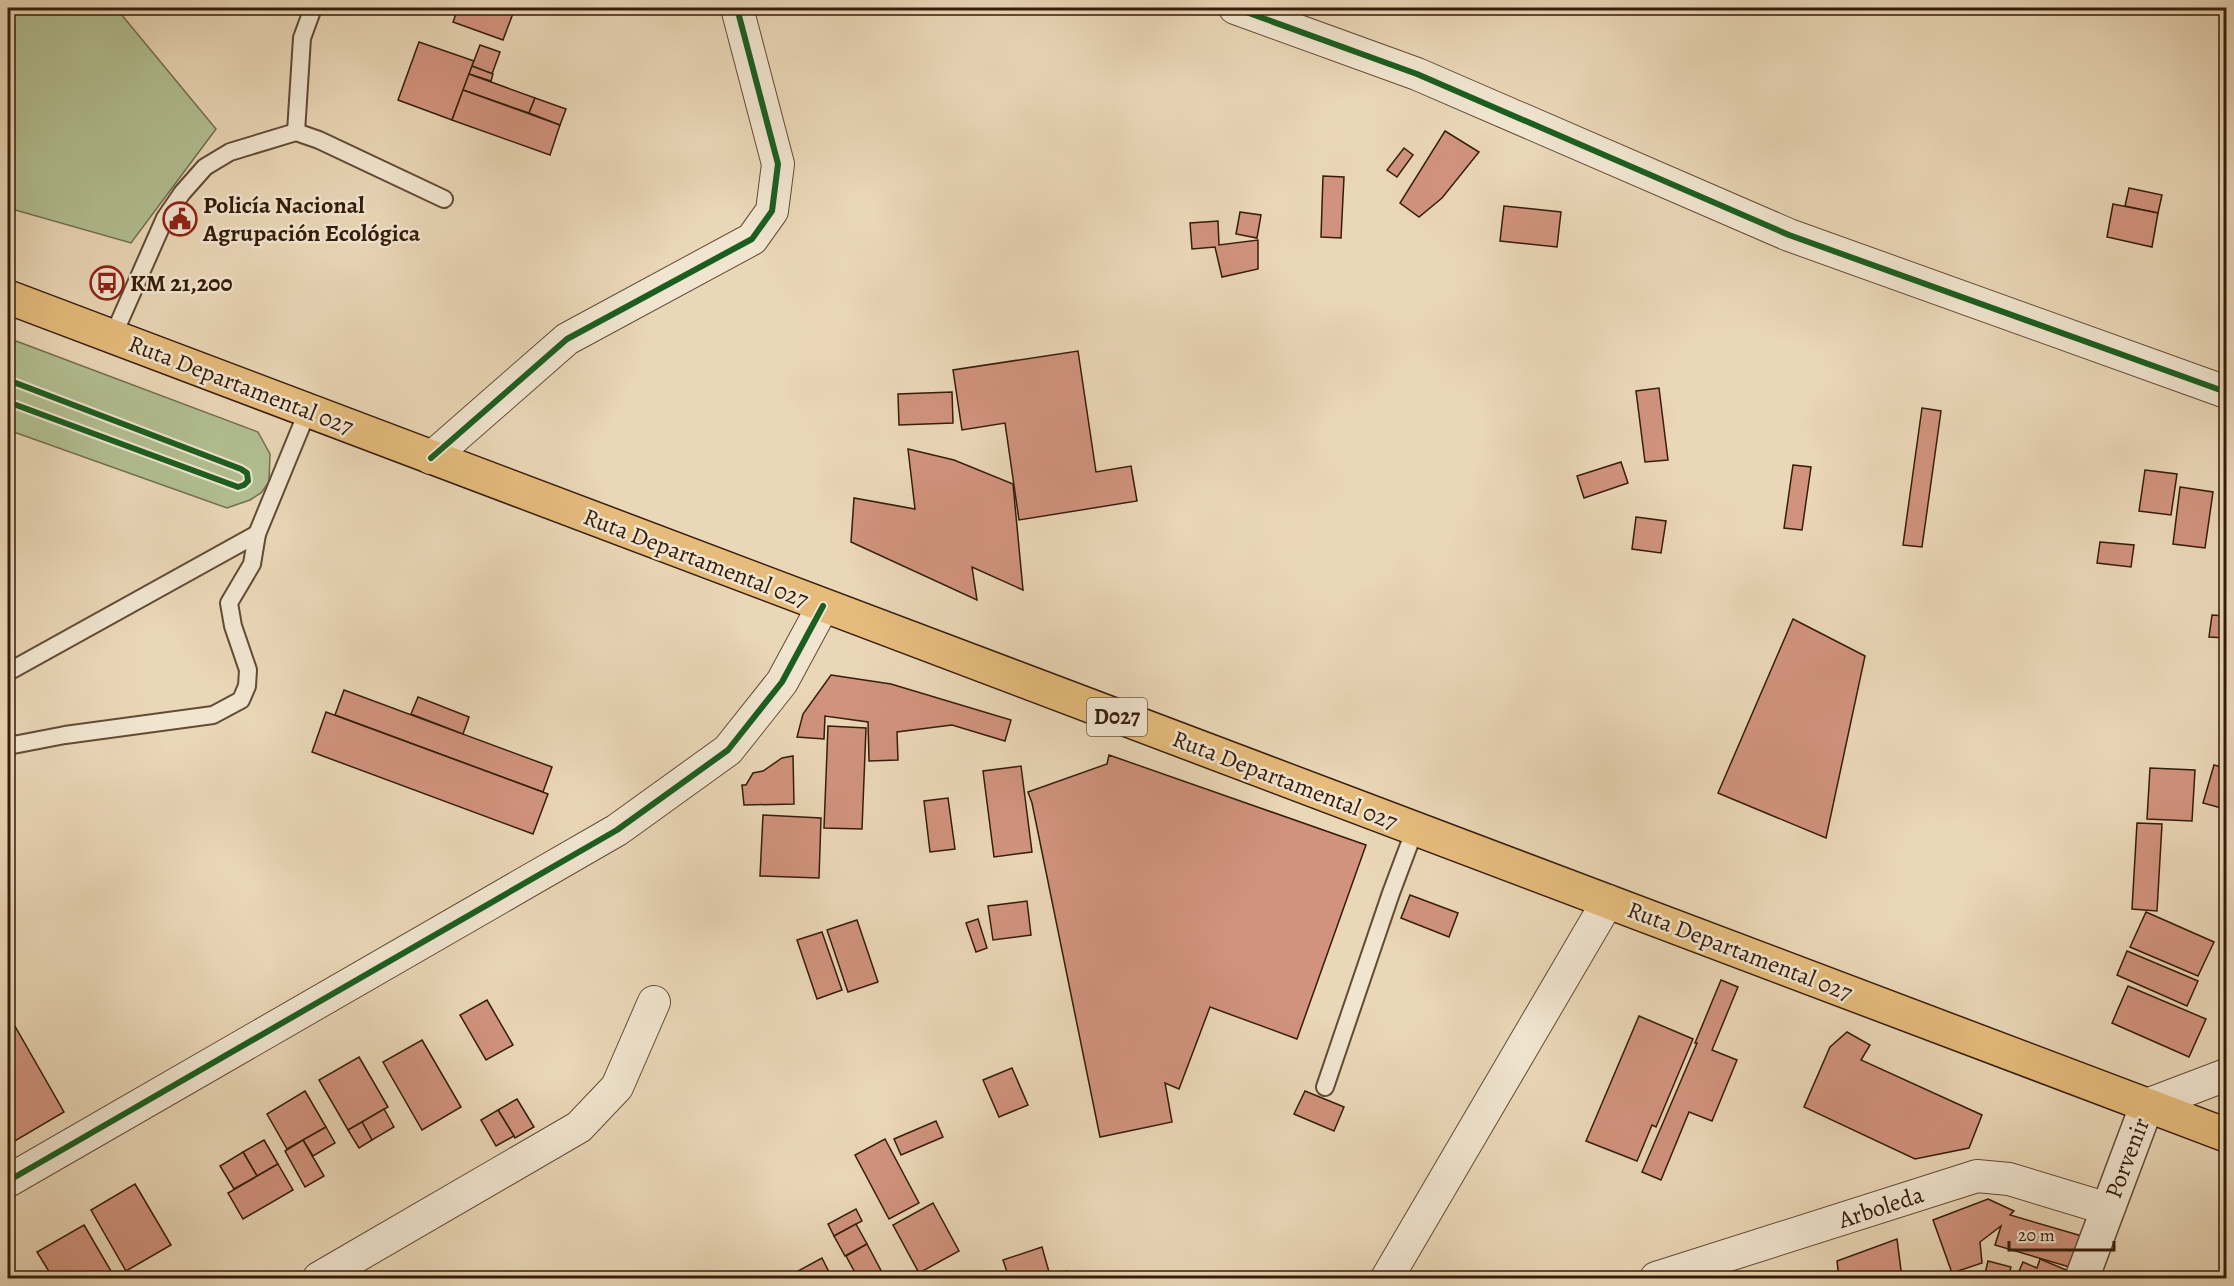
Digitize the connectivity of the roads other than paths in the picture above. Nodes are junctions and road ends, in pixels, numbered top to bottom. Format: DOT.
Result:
graph roads {
  1 [pos="313,8"];
  2 [pos="737,8"];
  3 [pos="1235,8"];
  4 [pos="296,132"];
  5 [pos="444,199"];
  6 [pos="8,297"];
  7 [pos="113,336"];
  8 [pos="2226,392"];
  9 [pos="308,410"];
  10 [pos="431,458"];
  11 [pos="257,534"];
  12 [pos="823,606"];
  13 [pos="8,672"];
  14 [pos="8,746"];
  15 [pos="1415,829"];
  16 [pos="1608,901"];
  17 [pos="654,1002"];
  18 [pos="2226,1075"];
  19 [pos="1326,1087"];
  20 [pos="2147,1105"];
  21 [pos="2226,1135"];
  22 [pos="8,1181"];
  23 [pos="2108,1209"];
  24 [pos="318,1278"];
  25 [pos="1387,1278"];
  26 [pos="1656,1278"];
  27 [pos="2082,1278"];
  1 -- 4 [label="lane"];
  2 -- 10 [label="street"];
  3 -- 8 [label="street"];
  4 -- 5 [label="lane"];
  4 -- 7 [label="lane"];
  6 -- 7 [label="main road, Ruta Departamental 027 / D027"];
  7 -- 9 [label="main road, Ruta Departamental 027 / D027"];
  9 -- 10 [label="main road, Ruta Departamental 027 / D027"];
  9 -- 11 [label="lane"];
  10 -- 12 [label="main road, Ruta Departamental 027 / D027"];
  11 -- 13 [label="lane"];
  11 -- 14 [label="lane"];
  12 -- 15 [label="main road, Ruta Departamental 027 / D027"];
  12 -- 22 [label="street"];
  15 -- 16 [label="main road, Ruta Departamental 027 / D027"];
  15 -- 19 [label="lane"];
  16 -- 20 [label="main road, Ruta Departamental 027 / D027"];
  16 -- 25 [label="street"];
  17 -- 24 [label="street"];
  18 -- 20 [label="street"];
  20 -- 21 [label="main road, Ruta Departamental 027 / D027"];
  20 -- 23 [label="street, Porvenir"];
  23 -- 26 [label="street, Arboleda"];
  23 -- 27 [label="street, Porvenir"];
}
